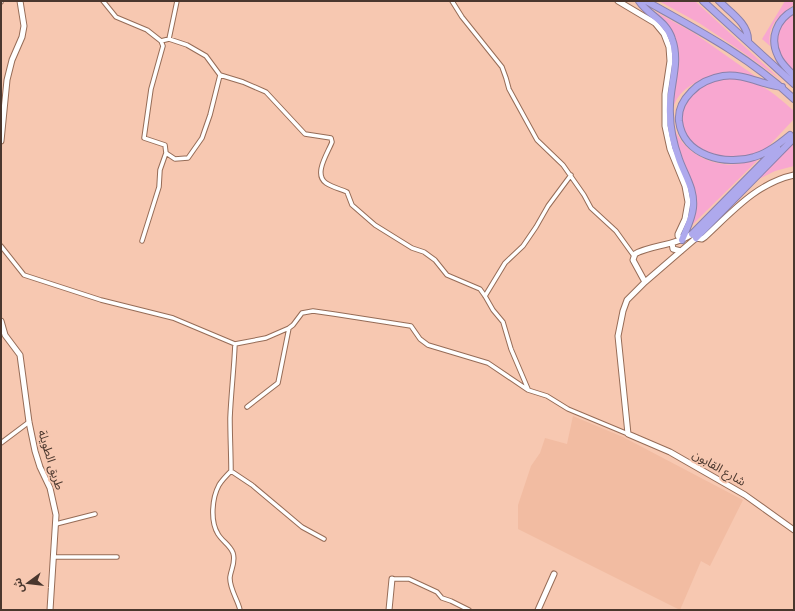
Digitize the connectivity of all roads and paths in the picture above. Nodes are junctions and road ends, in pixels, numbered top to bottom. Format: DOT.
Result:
graph roads {
  1 [pos="20,1"];
  2 [pos="103,1"];
  3 [pos="176,1"];
  4 [pos="452,1"];
  5 [pos="618,1"];
  6 [pos="639,1"];
  7 [pos="646,1"];
  8 [pos="703,1"];
  9 [pos="719,1"];
  10 [pos="794,10"];
  11 [pos="169,39"];
  12 [pos="161,41"];
  13 [pos="748,41"];
  14 [pos="220,75"];
  15 [pos="794,76"];
  16 [pos="794,84"];
  17 [pos="782,87"];
  18 [pos="794,98"];
  19 [pos="793,135"];
  20 [pos="1,141"];
  21 [pos="166,153"];
  22 [pos="571,175"];
  23 [pos="794,175"];
  24 [pos="694,236"];
  25 [pos="682,240"];
  26 [pos="142,241"];
  27 [pos="672,244"];
  28 [pos="1,246"];
  29 [pos="681,251"];
  30 [pos="634,256"];
  31 [pos="645,282"];
  32 [pos="485,296"];
  33 [pos="1,321"];
  34 [pos="289,328"];
  35 [pos="235,344"];
  36 [pos="528,390"];
  37 [pos="247,407"];
  38 [pos="29,422"];
  39 [pos="628,434"];
  40 [pos="1,443"];
  41 [pos="231,471"];
  42 [pos="95,514"];
  43 [pos="56,524"];
  44 [pos="794,530"];
  45 [pos="324,539"];
  46 [pos="54,557"];
  47 [pos="117,557"];
  48 [pos="554,574"];
  49 [pos="392,579"];
  50 [pos="50,610"];
  51 [pos="240,610"];
  52 [pos="389,610"];
  53 [pos="469,610"];
  54 [pos="538,610"];
  1 -- 20 [label="street"];
  2 -- 12 [label="street"];
  3 -- 11 [label="street"];
  4 -- 22 [label="street"];
  5 -- 25 [label="street"];
  6 -- 25 [label="highway"];
  7 -- 17 [label="highway"];
  8 -- 13 [label="highway"];
  9 -- 13 [label="highway"];
  10 -- 15 [label="highway"];
  11 -- 12 [label="street"];
  11 -- 14 [label="street"];
  12 -- 21 [label="street"];
  13 -- 16 [label="highway"];
  14 -- 21 [label="street"];
  14 -- 32 [label="street"];
  17 -- 18 [label="highway"];
  17 -- 19 [label="highway"];
  19 -- 24 [label="highway"];
  21 -- 26 [label="street"];
  22 -- 30 [label="street"];
  22 -- 32 [label="street"];
  23 -- 24 [label="street"];
  24 -- 25 [label="street"];
  24 -- 29 [label="street"];
  25 -- 27 [label="street"];
  27 -- 29 [label="street"];
  27 -- 30 [label="street"];
  28 -- 35 [label="street"];
  29 -- 31 [label="street"];
  30 -- 31 [label="street"];
  31 -- 39 [label="street"];
  32 -- 36 [label="street"];
  33 -- 38 [label="street, طريق الطويلة"];
  34 -- 35 [label="street"];
  34 -- 36 [label="street"];
  34 -- 37 [label="street"];
  35 -- 41 [label="street"];
  36 -- 39 [label="street"];
  38 -- 40 [label="street"];
  38 -- 43 [label="street, طريق الطويلة"];
  39 -- 44 [label="street, شارع القابون"];
  41 -- 45 [label="street"];
  41 -- 51 [label="street"];
  42 -- 43 [label="street"];
  43 -- 46 [label="street, طريق الطويلة"];
  46 -- 47 [label="street"];
  46 -- 50 [label="street, طريق الطويلة"];
  48 -- 54 [label="street"];
  49 -- 52 [label="street"];
  49 -- 53 [label="street"];
}
